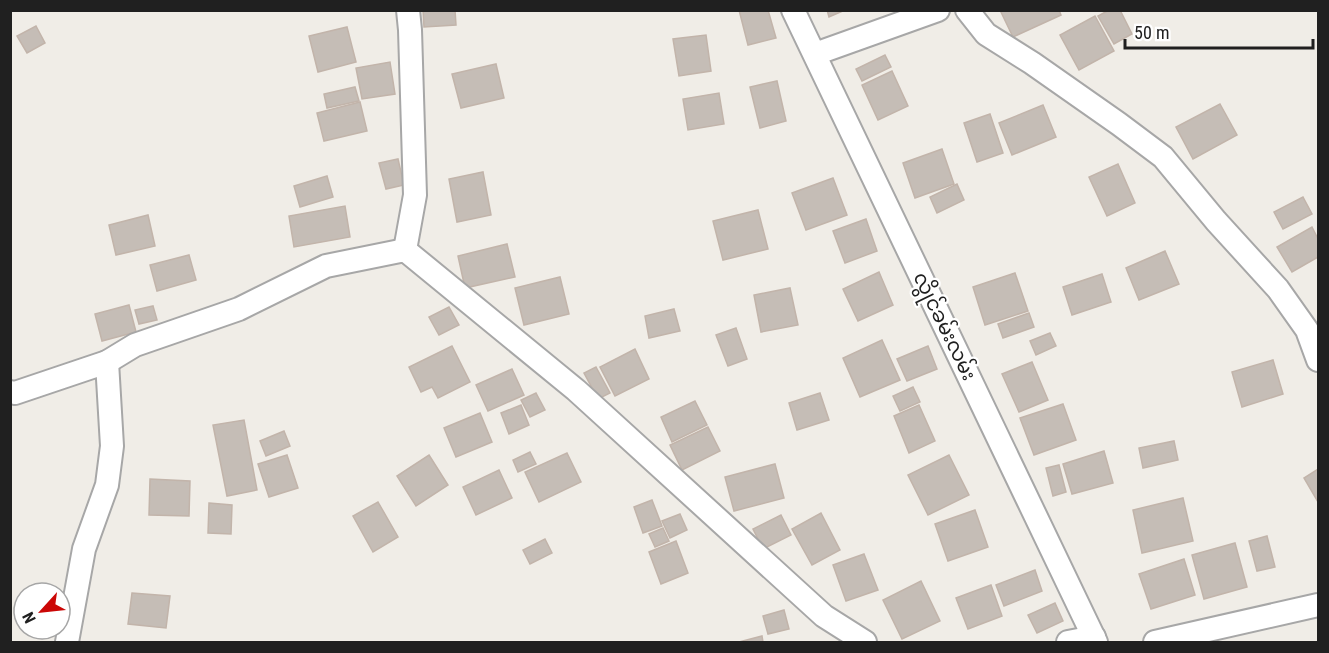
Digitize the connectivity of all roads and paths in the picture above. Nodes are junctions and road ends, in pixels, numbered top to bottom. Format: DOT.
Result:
graph roads {
  1 [pos="408,10"];
  2 [pos="793,10"];
  3 [pos="938,10"];
  4 [pos="967,10"];
  5 [pos="815,54"];
  6 [pos="405,250"];
  7 [pos="1318,360"];
  8 [pos="107,362"];
  9 [pos="10,393"];
  10 [pos="1318,605"];
  11 [pos="1095,640"];
  12 [pos="67,642"];
  13 [pos="865,642"];
  14 [pos="1068,642"];
  15 [pos="1155,642"];
  1 -- 6 [label="street"];
  2 -- 5 [label="street, လွိုင်ခမ်းလမ်း"];
  3 -- 5 [label="street"];
  4 -- 7 [label="street"];
  5 -- 11 [label="street, လွိုင်ခမ်းလမ်း"];
  6 -- 8 [label="street"];
  6 -- 13 [label="street"];
  8 -- 9 [label="street"];
  8 -- 12 [label="street"];
  10 -- 15 [label="street"];
  11 -- 14 [label="street"];
}
